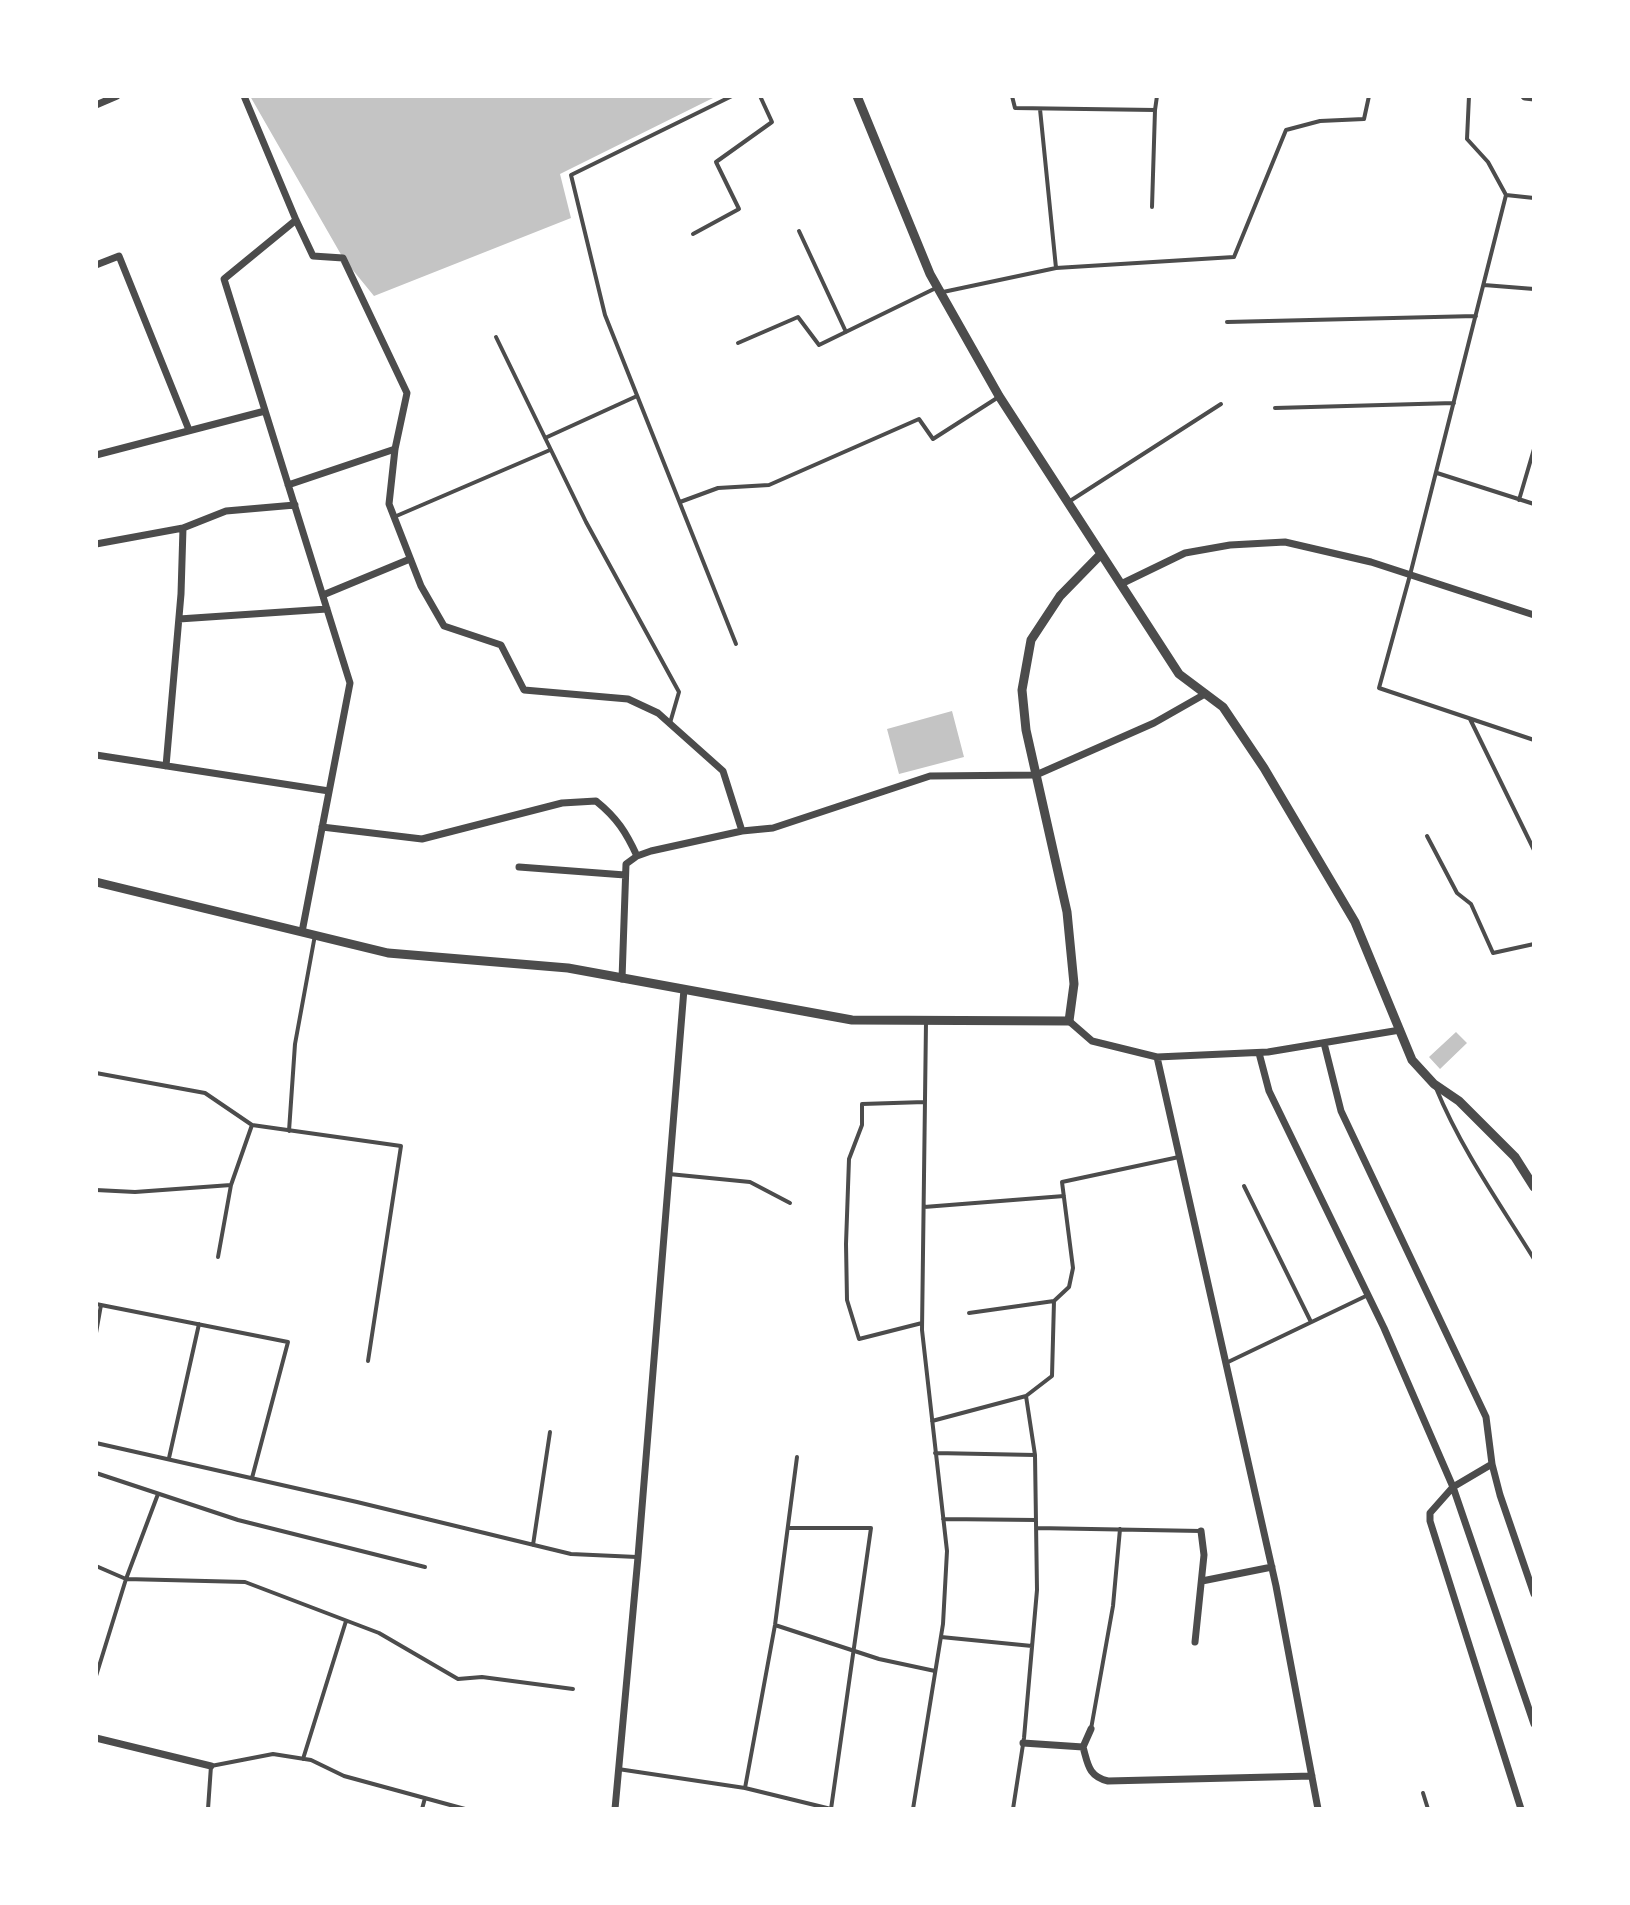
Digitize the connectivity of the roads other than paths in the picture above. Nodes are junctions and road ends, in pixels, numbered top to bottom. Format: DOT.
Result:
graph roads {
  1 [pos="117,96"];
  2 [pos="244,96"];
  3 [pos="732,96"];
  4 [pos="760,96"];
  5 [pos="857,96"];
  6 [pos="1012,96"];
  7 [pos="1157,96"];
  8 [pos="1369,96"];
  9 [pos="1469,96"];
  10 [pos="1525,96"];
  11 [pos="1534,97"];
  12 [pos="96,105"];
  13 [pos="1040,109"];
  14 [pos="1155,110"];
  15 [pos="1506,195"];
  16 [pos="1534,198"];
  17 [pos="1152,207"];
  18 [pos="296,220"];
  19 [pos="799,231"];
  20 [pos="693,234"];
  21 [pos="96,265"];
  22 [pos="1056,268"];
  23 [pos="1484,285"];
  24 [pos="1534,289"];
  25 [pos="939,290"];
  26 [pos="1476,316"];
  27 [pos="1227,322"];
  28 [pos="846,332"];
  29 [pos="496,337"];
  30 [pos="738,343"];
  31 [pos="638,396"];
  32 [pos="999,396"];
  33 [pos="1454,403"];
  34 [pos="1221,404"];
  35 [pos="1275,408"];
  36 [pos="265,411"];
  37 [pos="189,430"];
  38 [pos="545,438"];
  39 [pos="395,449"];
  40 [pos="550,449"];
  41 [pos="1534,449"];
  42 [pos="96,455"];
  43 [pos="1436,473"];
  44 [pos="288,485"];
  45 [pos="1519,500"];
  46 [pos="680,502"];
  47 [pos="1068,503"];
  48 [pos="1534,504"];
  49 [pos="295,505"];
  50 [pos="394,517"];
  51 [pos="183,528"];
  52 [pos="96,544"];
  53 [pos="1101,554"];
  54 [pos="410,559"];
  55 [pos="1410,575"];
  56 [pos="1121,584"];
  57 [pos="323,595"];
  58 [pos="327,609"];
  59 [pos="1534,615"];
  60 [pos="179,619"];
  61 [pos="736,644"];
  62 [pos="1205,694"];
  63 [pos="1470,719"];
  64 [pos="670,723"];
  65 [pos="1534,740"];
  66 [pos="96,755"];
  67 [pos="166,766"];
  68 [pos="1036,775"];
  69 [pos="329,791"];
  70 [pos="322,827"];
  71 [pos="742,831"];
  72 [pos="1427,836"];
  73 [pos="1534,850"];
  74 [pos="637,856"];
  75 [pos="519,867"];
  76 [pos="625,875"];
  77 [pos="96,882"];
  78 [pos="302,932"];
  79 [pos="315,935"];
  80 [pos="1534,944"];
  81 [pos="622,979"];
  82 [pos="684,989"];
  83 [pos="926,1020"];
  84 [pos="1069,1021"];
  85 [pos="1400,1030"];
  86 [pos="1324,1043"];
  87 [pos="1259,1053"];
  88 [pos="1157,1057"];
  89 [pos="96,1073"];
  90 [pos="1434,1084"];
  91 [pos="925,1102"];
  92 [pos="252,1125"];
  93 [pos="289,1131"];
  94 [pos="1179,1157"];
  95 [pos="669,1174"];
  96 [pos="231,1185"];
  97 [pos="1244,1186"];
  98 [pos="1534,1187"];
  99 [pos="96,1190"];
  100 [pos="1064,1196"];
  101 [pos="790,1203"];
  102 [pos="924,1207"];
  103 [pos="218,1257"];
  104 [pos="1534,1259"];
  105 [pos="1368,1295"];
  106 [pos="1054,1301"];
  107 [pos="98,1304"];
  108 [pos="969,1313"];
  109 [pos="1311,1322"];
  110 [pos="922,1323"];
  111 [pos="199,1324"];
  112 [pos="96,1333"];
  113 [pos="368,1361"];
  114 [pos="1226,1363"];
  115 [pos="1026,1396"];
  116 [pos="932,1421"];
  117 [pos="550,1432"];
  118 [pos="96,1443"];
  119 [pos="935,1453"];
  120 [pos="1035,1455"];
  121 [pos="797,1457"];
  122 [pos="168,1459"];
  123 [pos="1492,1464"];
  124 [pos="96,1473"];
  125 [pos="252,1478"];
  126 [pos="1453,1487"];
  127 [pos="158,1494"];
  128 [pos="943,1519"];
  129 [pos="1036,1520"];
  130 [pos="788,1528"];
  131 [pos="1036,1528"];
  132 [pos="1120,1529"];
  133 [pos="1201,1531"];
  134 [pos="533,1545"];
  135 [pos="638,1557"];
  136 [pos="96,1566"];
  137 [pos="425,1567"];
  138 [pos="1272,1567"];
  139 [pos="126,1579"];
  140 [pos="1202,1581"];
  141 [pos="1534,1594"];
  142 [pos="346,1621"];
  143 [pos="775,1625"];
  144 [pos="941,1637"];
  145 [pos="1195,1642"];
  146 [pos="1032,1646"];
  147 [pos="854,1651"];
  148 [pos="935,1671"];
  149 [pos="96,1676"];
  150 [pos="573,1689"];
  151 [pos="1534,1724"];
  152 [pos="1091,1729"];
  153 [pos="96,1738"];
  154 [pos="1023,1743"];
  155 [pos="1083,1747"];
  156 [pos="303,1759"];
  157 [pos="211,1766"];
  158 [pos="618,1769"];
  159 [pos="1312,1776"];
  160 [pos="745,1788"];
  161 [pos="1423,1793"];
  162 [pos="425,1798"];
  163 [pos="208,1809"];
  164 [pos="422,1809"];
  165 [pos="465,1809"];
  166 [pos="615,1809"];
  167 [pos="831,1809"];
  168 [pos="913,1809"];
  169 [pos="1013,1809"];
  170 [pos="1318,1809"];
  171 [pos="1428,1809"];
  172 [pos="1521,1809"];
  1 -- 12 [label="street"];
  2 -- 18 [label="street"];
  3 -- 31 [label="lane"];
  4 -- 20 [label="lane"];
  5 -- 25 [label="street"];
  6 -- 13 [label="lane"];
  7 -- 14 [label="lane"];
  8 -- 22 [label="lane"];
  9 -- 15 [label="lane"];
  10 -- 11 [label="street"];
  13 -- 14 [label="lane"];
  13 -- 22 [label="lane"];
  14 -- 17 [label="lane"];
  15 -- 16 [label="lane"];
  15 -- 23 [label="lane"];
  18 -- 36 [label="street"];
  18 -- 39 [label="street"];
  19 -- 28 [label="lane"];
  21 -- 37 [label="street"];
  22 -- 25 [label="lane"];
  23 -- 24 [label="lane"];
  23 -- 26 [label="lane"];
  25 -- 28 [label="lane"];
  25 -- 32 [label="street"];
  26 -- 27 [label="lane"];
  26 -- 33 [label="lane"];
  28 -- 30 [label="lane"];
  29 -- 38 [label="lane"];
  31 -- 38 [label="lane"];
  31 -- 46 [label="lane"];
  32 -- 46 [label="lane"];
  32 -- 47 [label="street"];
  33 -- 35 [label="lane"];
  33 -- 43 [label="lane"];
  34 -- 47 [label="lane"];
  36 -- 37 [label="street"];
  36 -- 44 [label="street"];
  37 -- 42 [label="street"];
  38 -- 40 [label="lane"];
  39 -- 44 [label="street"];
  39 -- 50 [label="street"];
  40 -- 50 [label="lane"];
  40 -- 64 [label="lane"];
  41 -- 45 [label="lane"];
  43 -- 45 [label="lane"];
  43 -- 55 [label="lane"];
  44 -- 49 [label="street"];
  45 -- 48 [label="lane"];
  46 -- 61 [label="lane"];
  47 -- 53 [label="street"];
  49 -- 51 [label="street"];
  49 -- 57 [label="street"];
  50 -- 54 [label="street"];
  51 -- 52 [label="street"];
  51 -- 60 [label="street"];
  53 -- 56 [label="street"];
  53 -- 68 [label="street"];
  54 -- 57 [label="street"];
  54 -- 64 [label="street"];
  55 -- 56 [label="street"];
  55 -- 59 [label="street"];
  55 -- 63 [label="lane"];
  56 -- 62 [label="street"];
  57 -- 58 [label="street"];
  58 -- 60 [label="street"];
  58 -- 69 [label="street"];
  60 -- 67 [label="street"];
  62 -- 68 [label="street"];
  62 -- 85 [label="street"];
  63 -- 65 [label="lane"];
  63 -- 73 [label="lane"];
  64 -- 71 [label="street"];
  66 -- 67 [label="street"];
  67 -- 69 [label="street"];
  68 -- 71 [label="street"];
  68 -- 84 [label="street"];
  69 -- 70 [label="street"];
  70 -- 74 [label="street"];
  70 -- 78 [label="street"];
  71 -- 74 [label="street"];
  72 -- 80 [label="lane"];
  74 -- 76 [label="street"];
  75 -- 76 [label="street"];
  76 -- 81 [label="street"];
  77 -- 78 [label="street"];
  78 -- 79 [label="street"];
  79 -- 81 [label="street"];
  79 -- 93 [label="lane"];
  81 -- 82 [label="street"];
  82 -- 83 [label="street"];
  82 -- 95 [label="street"];
  83 -- 84 [label="street"];
  83 -- 91 [label="lane"];
  84 -- 88 [label="street"];
  85 -- 86 [label="street"];
  85 -- 90 [label="street"];
  86 -- 87 [label="street"];
  86 -- 123 [label="street"];
  87 -- 88 [label="street"];
  87 -- 105 [label="street"];
  88 -- 94 [label="street"];
  89 -- 92 [label="lane"];
  90 -- 98 [label="street"];
  90 -- 104 [label="lane"];
  91 -- 102 [label="lane"];
  91 -- 110 [label="lane"];
  92 -- 93 [label="lane"];
  92 -- 96 [label="lane"];
  93 -- 113 [label="lane"];
  94 -- 100 [label="lane"];
  94 -- 114 [label="street"];
  95 -- 101 [label="lane"];
  95 -- 135 [label="street"];
  96 -- 99 [label="lane"];
  96 -- 103 [label="lane"];
  97 -- 109 [label="lane"];
  100 -- 102 [label="lane"];
  100 -- 106 [label="lane"];
  102 -- 110 [label="lane"];
  105 -- 109 [label="lane"];
  105 -- 126 [label="street"];
  106 -- 108 [label="lane"];
  106 -- 115 [label="lane"];
  107 -- 111 [label="lane"];
  107 -- 112 [label="lane"];
  109 -- 114 [label="lane"];
  110 -- 116 [label="lane"];
  111 -- 122 [label="lane"];
  111 -- 125 [label="lane"];
  114 -- 138 [label="street"];
  115 -- 116 [label="lane"];
  115 -- 120 [label="lane"];
  116 -- 119 [label="lane"];
  117 -- 134 [label="lane"];
  118 -- 122 [label="lane"];
  119 -- 120 [label="lane"];
  119 -- 128 [label="lane"];
  120 -- 129 [label="lane"];
  121 -- 130 [label="lane"];
  122 -- 125 [label="lane"];
  123 -- 126 [label="street"];
  123 -- 141 [label="street"];
  124 -- 127 [label="lane"];
  125 -- 134 [label="lane"];
  126 -- 151 [label="street"];
  126 -- 172 [label="street"];
  127 -- 137 [label="lane"];
  127 -- 139 [label="lane"];
  128 -- 129 [label="lane"];
  128 -- 144 [label="lane"];
  129 -- 131 [label="lane"];
  130 -- 143 [label="lane"];
  130 -- 147 [label="lane"];
  131 -- 132 [label="lane"];
  131 -- 146 [label="lane"];
  132 -- 133 [label="lane"];
  132 -- 152 [label="lane"];
  133 -- 140 [label="street"];
  134 -- 135 [label="lane"];
  135 -- 158 [label="street"];
  136 -- 139 [label="lane"];
  138 -- 140 [label="street"];
  138 -- 159 [label="street"];
  139 -- 142 [label="lane"];
  139 -- 149 [label="lane"];
  140 -- 145 [label="street"];
  142 -- 150 [label="lane"];
  142 -- 156 [label="lane"];
  143 -- 147 [label="lane"];
  143 -- 160 [label="lane"];
  144 -- 146 [label="lane"];
  144 -- 148 [label="lane"];
  146 -- 154 [label="lane"];
  147 -- 148 [label="lane"];
  147 -- 167 [label="lane"];
  148 -- 168 [label="lane"];
  152 -- 155 [label="street"];
  153 -- 157 [label="street"];
  154 -- 155 [label="street"];
  154 -- 169 [label="lane"];
  155 -- 159 [label="street"];
  156 -- 157 [label="lane"];
  156 -- 162 [label="lane"];
  157 -- 163 [label="lane"];
  158 -- 160 [label="lane"];
  158 -- 166 [label="street"];
  159 -- 170 [label="street"];
  160 -- 167 [label="lane"];
  161 -- 171 [label="lane"];
  162 -- 164 [label="lane"];
  162 -- 165 [label="lane"];
}
